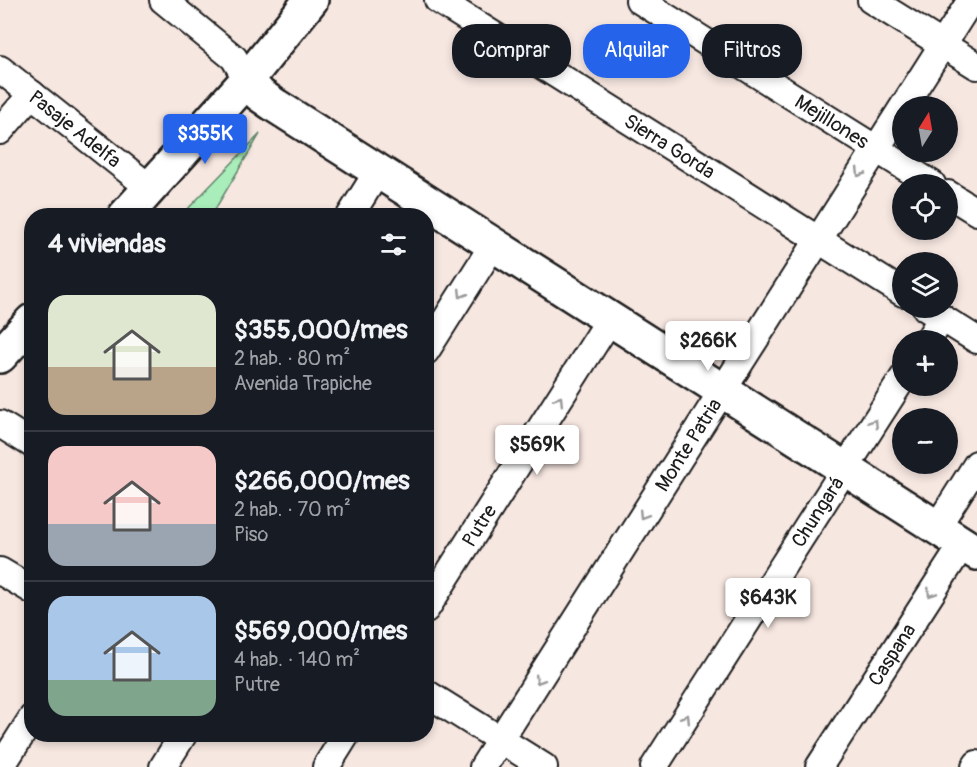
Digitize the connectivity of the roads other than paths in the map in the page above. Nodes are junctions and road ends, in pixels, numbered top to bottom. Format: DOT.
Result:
graph roads {
  1 [pos="163,0"];
  2 [pos="311,0"];
  3 [pos="438,0"];
  4 [pos="639,0"];
  5 [pos="871,0"];
  6 [pos="971,0"];
  7 [pos="942,45"];
  8 [pos="977,66"];
  9 [pos="0,69"];
  10 [pos="247,80"];
  11 [pos="32,94"];
  12 [pos="0,131"];
  13 [pos="876,149"];
  14 [pos="378,171"];
  15 [pos="916,174"];
  16 [pos="150,188"];
  17 [pos="958,200"];
  18 [pos="132,208"];
  19 [pos="355,208"];
  20 [pos="977,212"];
  21 [pos="818,240"];
  22 [pos="493,245"];
  23 [pos="892,286"];
  24 [pos="942,318"];
  25 [pos="610,320"];
  26 [pos="24,330"];
  27 [pos="434,338"];
  28 [pos="977,340"];
  29 [pos="0,356"];
  30 [pos="722,391"];
  31 [pos="892,395"];
  32 [pos="0,424"];
  33 [pos="24,439"];
  34 [pos="977,464"];
  35 [pos="844,468"];
  36 [pos="959,541"];
  37 [pos="0,571"];
  38 [pos="24,586"];
  39 [pos="434,596"];
  40 [pos="434,698"];
  41 [pos="17,728"];
  42 [pos="500,740"];
  43 [pos="179,742"];
  44 [pos="342,742"];
  45 [pos="1,767"];
  46 [pos="163,767"];
  47 [pos="326,767"];
  48 [pos="483,767"];
  49 [pos="544,767"];
  50 [pos="654,767"];
  51 [pos="819,767"];
  1 -- 10 [label="street"];
  2 -- 10 [label="street"];
  3 -- 21 [label="street, Sierra Gorda"];
  4 -- 13 [label="street, Mejillones"];
  5 -- 7 [label="street"];
  6 -- 7 [label="street, Monte Patria"];
  7 -- 8 [label="street"];
  7 -- 13 [label="street, Monte Patria"];
  9 -- 11 [label="street, Pasaje Adelfa"];
  10 -- 14 [label="street"];
  10 -- 16 [label="street"];
  11 -- 12 [label="street"];
  11 -- 16 [label="street, Pasaje Adelfa"];
  13 -- 15 [label="street, Mejillones"];
  13 -- 21 [label="street, Monte Patria, one-way"];
  14 -- 19 [label="street"];
  14 -- 22 [label="street"];
  16 -- 18 [label="street"];
  17 -- 20 [label="street"];
  21 -- 23 [label="street, Sierra Gorda"];
  21 -- 30 [label="street, Monte Patria"];
  22 -- 25 [label="street"];
  22 -- 27 [label="street, one-way"];
  24 -- 28 [label="street"];
  25 -- 30 [label="street"];
  39 -- 25 [label="street, Putre, one-way"];
  26 -- 29 [label="street"];
  30 -- 35 [label="street"];
  30 -- 42 [label="street, Monte Patria, one-way"];
  35 -- 31 [label="street, Chungará, one-way"];
  32 -- 33 [label="street"];
  34 -- 36 [label="street, Caspana"];
  35 -- 36 [label="street"];
  50 -- 35 [label="street, Chungará, one-way"];
  36 -- 51 [label="street, Caspana, one-way"];
  37 -- 38 [label="street"];
  40 -- 42 [label="street"];
  41 -- 45 [label="street"];
  42 -- 48 [label="street, Monte Patria"];
  42 -- 49 [label="street"];
  43 -- 46 [label="street"];
  44 -- 47 [label="street"];
}
